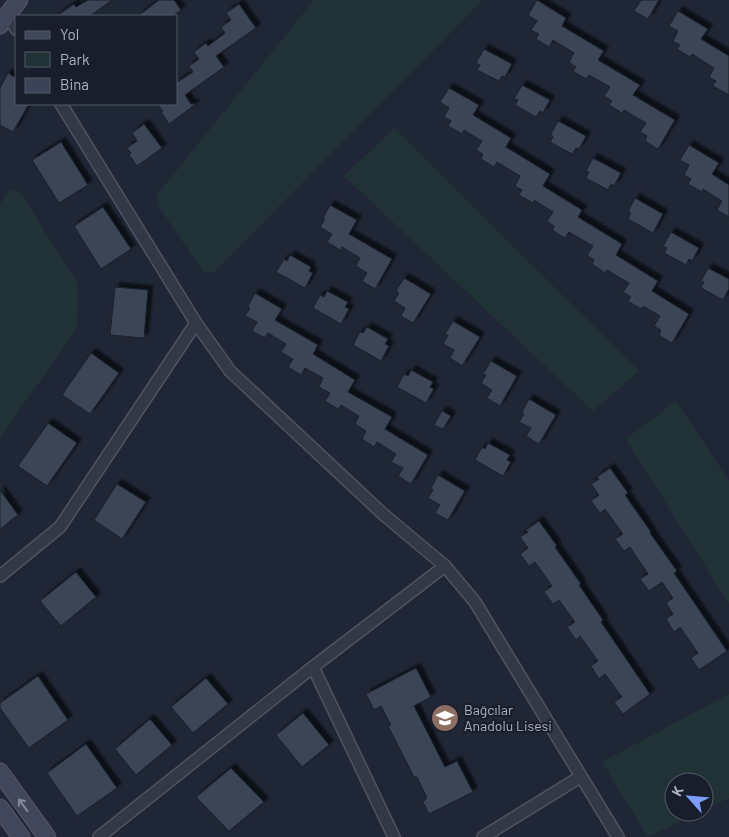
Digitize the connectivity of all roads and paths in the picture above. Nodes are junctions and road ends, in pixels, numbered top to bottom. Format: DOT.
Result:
graph roads {
  1 [pos="19,0"];
  2 [pos="8,23"];
  3 [pos="62,105"];
  4 [pos="196,323"];
  5 [pos="445,566"];
  6 [pos="0,576"];
  7 [pos="313,667"];
  8 [pos="0,772"];
  9 [pos="580,777"];
  10 [pos="0,808"];
  11 [pos="21,837"];
  12 [pos="47,837"];
  13 [pos="99,837"];
  14 [pos="394,837"];
  15 [pos="483,837"];
  16 [pos="618,837"];
  1 -- 2 [label="main road"];
  3 -- 4 [label="street"];
  4 -- 5 [label="street"];
  4 -- 6 [label="street"];
  5 -- 7 [label="street"];
  5 -- 9 [label="street"];
  7 -- 13 [label="street"];
  7 -- 14 [label="street"];
  12 -- 8 [label="main road, one-way"];
  9 -- 15 [label="street"];
  9 -- 16 [label="street"];
  10 -- 11 [label="main road"];
}
